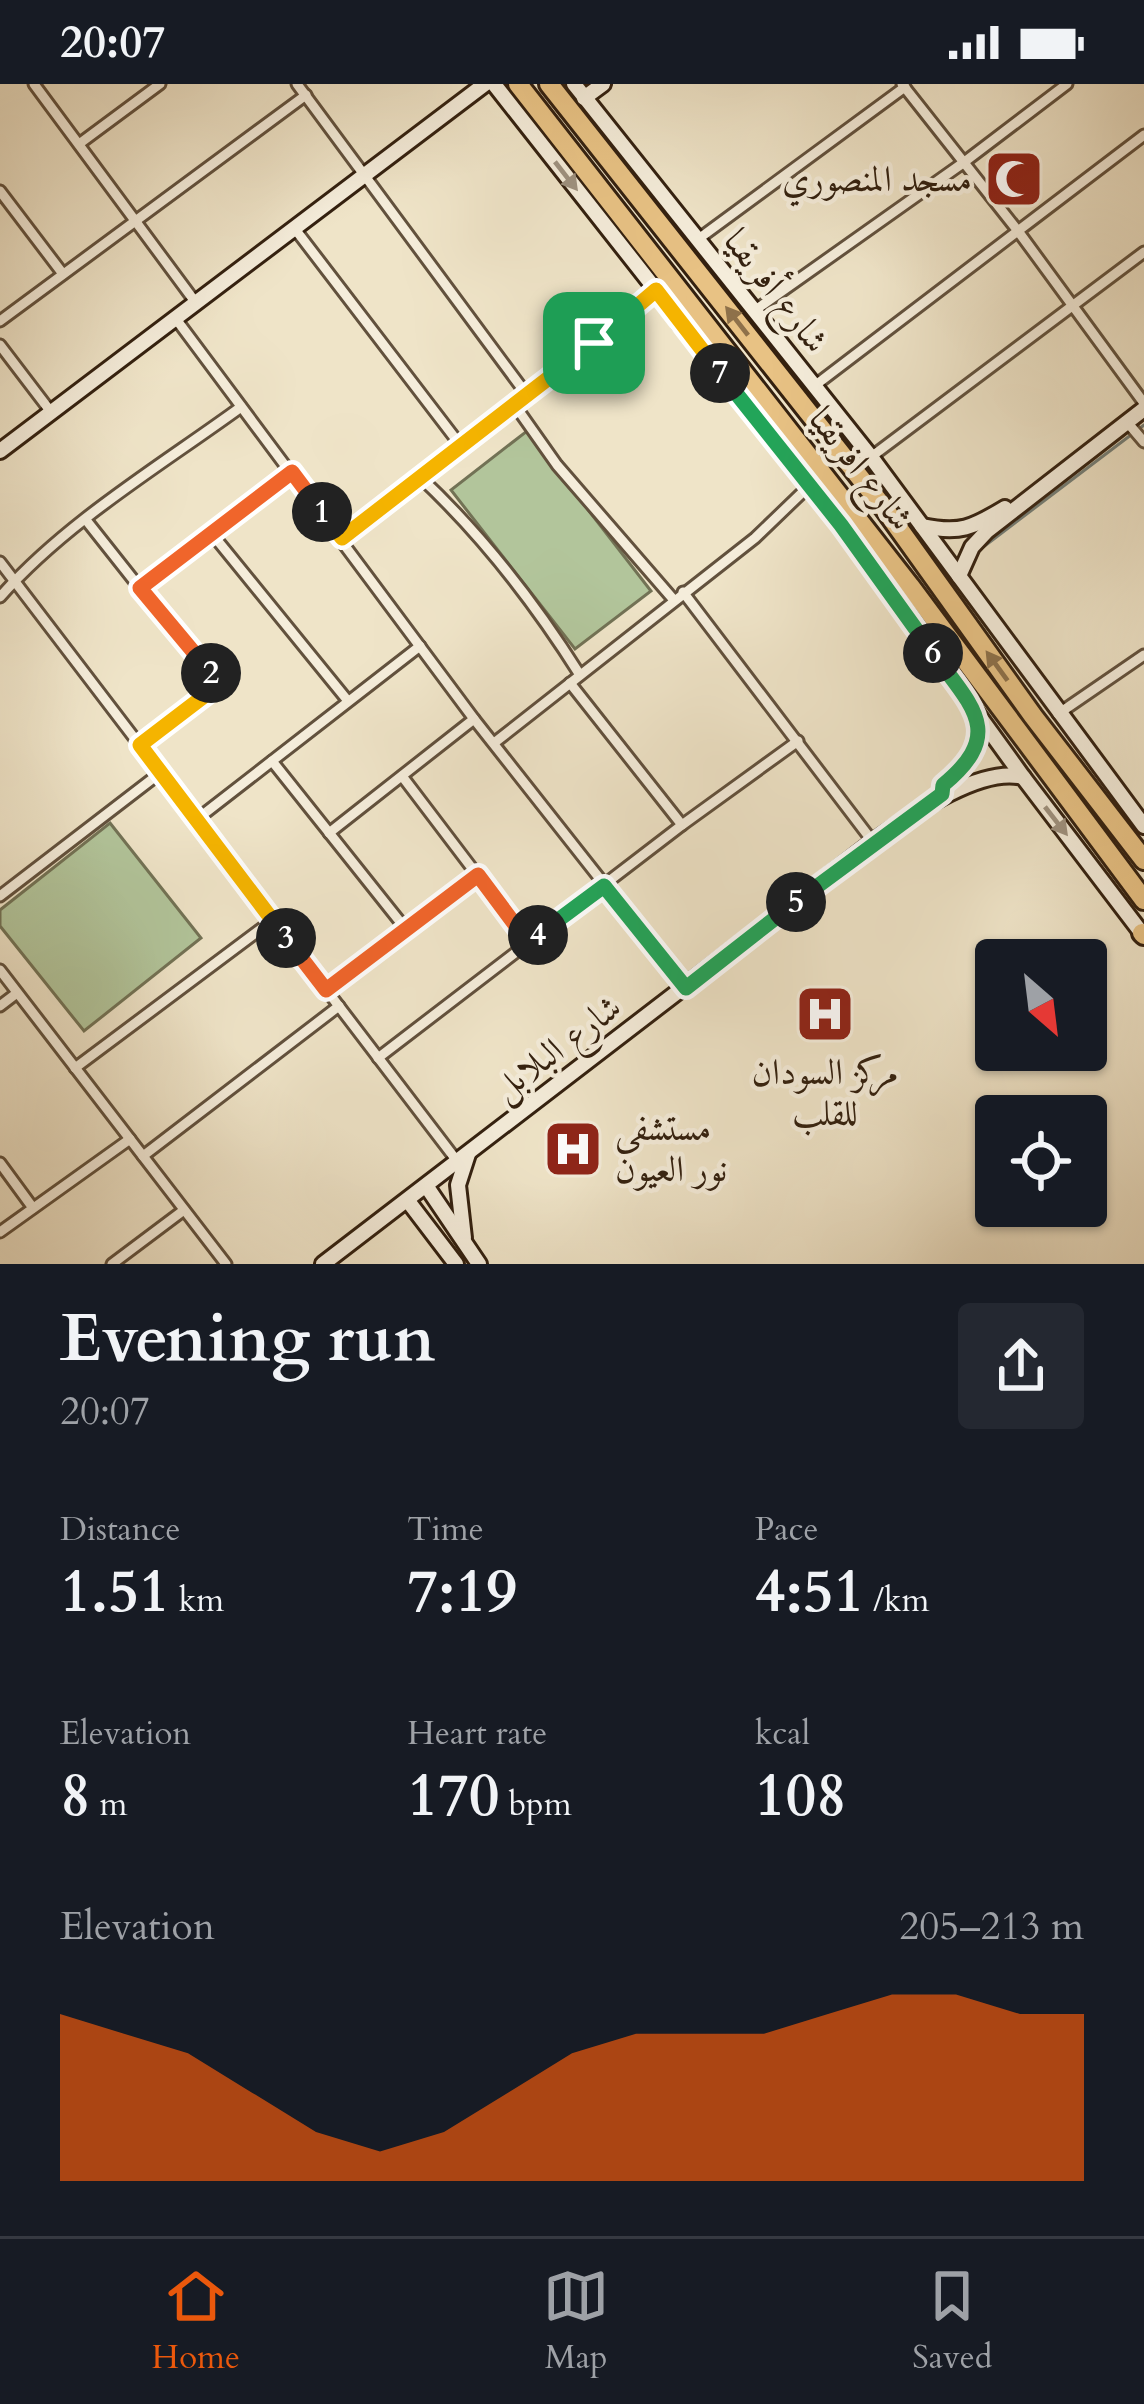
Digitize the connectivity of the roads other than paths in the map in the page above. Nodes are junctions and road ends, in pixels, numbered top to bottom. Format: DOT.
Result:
graph roads {
  1 [pos="34,84"];
  2 [pos="160,84"];
  3 [pos="297,84"];
  4 [pos="489,84"];
  5 [pos="518,84"];
  6 [pos="549,84"];
  7 [pos="574,84"];
  8 [pos="603,84"];
  9 [pos="1067,84"];
  10 [pos="905,85"];
  11 [pos="306,95"];
  12 [pos="584,98"];
  13 [pos="1144,135"];
  14 [pos="79,144"];
  15 [pos="963,164"];
  16 [pos="367,175"];
  17 [pos="0,191"];
  18 [pos="136,222"];
  19 [pos="295,229"];
  20 [pos="1018,231"];
  21 [pos="697,241"];
  22 [pos="1144,252"];
  23 [pos="63,274"];
  24 [pos="676,283"];
  25 [pos="656,290"];
  26 [pos="196,304"];
  27 [pos="1072,307"];
  28 [pos="754,311"];
  29 [pos="176,319"];
  30 [pos="0,321"];
  31 [pos="681,322"];
  32 [pos="0,344"];
  33 [pos="763,355"];
  34 [pos="794,362"];
  35 [pos="813,387"];
  36 [pos="527,395"];
  37 [pos="514,404"];
  38 [pos="1144,406"];
  39 [pos="241,407"];
  40 [pos="51,412"];
  41 [pos="1127,422"];
  42 [pos="1144,442"];
  43 [pos="461,446"];
  44 [pos="0,452"];
  45 [pos="871,458"];
  46 [pos="292,472"];
  47 [pos="420,477"];
  48 [pos="809,486"];
  49 [pos="1036,492"];
  50 [pos="86,520"];
  51 [pos="922,526"];
  52 [pos="213,535"];
  53 [pos="342,538"];
  54 [pos="0,562"];
  55 [pos="959,576"];
  56 [pos="13,579"];
  57 [pos="140,588"];
  58 [pos="678,596"];
  59 [pos="0,597"];
  60 [pos="420,646"];
  61 [pos="1144,656"];
  62 [pos="580,675"];
  63 [pos="570,683"];
  64 [pos="348,701"];
  65 [pos="973,708"];
  66 [pos="1058,714"];
  67 [pos="474,719"];
  68 [pos="798,741"];
  69 [pos="494,743"];
  70 [pos="140,745"];
  71 [pos="272,761"];
  72 [pos="160,773"];
  73 [pos="402,776"];
  74 [pos="1023,777"];
  75 [pos="942,794"];
  76 [pos="196,820"];
  77 [pos="682,825"];
  78 [pos="1144,826"];
  79 [pos="328,833"];
  80 [pos="873,842"];
  81 [pos="1144,860"];
  82 [pos="478,875"];
  83 [pos="604,886"];
  84 [pos="0,896"];
  85 [pos="1144,900"];
  86 [pos="273,920"];
  87 [pos="405,928"];
  88 [pos="1143,935"];
  89 [pos="528,942"];
  90 [pos="0,970"];
  91 [pos="686,988"];
  92 [pos="326,990"];
  93 [pos="17,993"];
  94 [pos="0,1006"];
  95 [pos="339,1006"];
  96 [pos="378,1058"];
  97 [pos="75,1068"];
  98 [pos="130,1139"];
  99 [pos="143,1156"];
  100 [pos="463,1157"];
  101 [pos="0,1163"];
  102 [pos="427,1186"];
  103 [pos="408,1201"];
  104 [pos="33,1208"];
  105 [pos="184,1210"];
  106 [pos="0,1232"];
  107 [pos="464,1243"];
  108 [pos="112,1264"];
  109 [pos="226,1264"];
  110 [pos="322,1264"];
  111 [pos="456,1264"];
  112 [pos="478,1264"];
  1 -- 14 [label="street"];
  2 -- 14 [label="street"];
  3 -- 11 [label="street"];
  4 -- 16 [label="street"];
  4 -- 25 [label="street, one-way"];
  5 -- 24 [label="highway, شارع افريقيا"];
  33 -- 6 [label="highway, شارع افريقيا, one-way"];
  7 -- 12 [label="street, شارع أفريقيا"];
  8 -- 12 [label="street"];
  9 -- 15 [label="street"];
  10 -- 15 [label="street"];
  10 -- 21 [label="street"];
  11 -- 16 [label="street"];
  11 -- 18 [label="street"];
  12 -- 21 [label="street, شارع أفريقيا"];
  13 -- 20 [label="street"];
  14 -- 18 [label="street"];
  15 -- 20 [label="street"];
  15 -- 28 [label="street"];
  16 -- 19 [label="street"];
  16 -- 36 [label="street"];
  17 -- 23 [label="street"];
  18 -- 23 [label="street"];
  18 -- 26 [label="street"];
  19 -- 26 [label="street"];
  19 -- 43 [label="street"];
  20 -- 27 [label="street"];
  20 -- 35 [label="street"];
  21 -- 28 [label="street, شارع أفريقيا"];
  22 -- 27 [label="street"];
  23 -- 30 [label="street"];
  24 -- 31 [label="highway"];
  24 -- 85 [label="highway, شارع افريقيا"];
  25 -- 31 [label="street"];
  25 -- 36 [label="street"];
  26 -- 29 [label="street"];
  27 -- 38 [label="street"];
  27 -- 45 [label="street"];
  28 -- 34 [label="street, شارع أفريقيا"];
  29 -- 39 [label="street"];
  29 -- 40 [label="street"];
  31 -- 48 [label="street"];
  32 -- 40 [label="street"];
  33 -- 34 [label="highway"];
  81 -- 33 [label="highway, شارع افريقيا, one-way"];
  34 -- 35 [label="street, شارع أفريقيا"];
  35 -- 45 [label="street, شارع أفريقيا"];
  36 -- 37 [label="street"];
  37 -- 43 [label="street"];
  37 -- 58 [label="street"];
  38 -- 41 [label="street"];
  39 -- 46 [label="street"];
  39 -- 50 [label="street"];
  40 -- 44 [label="street"];
  41 -- 42 [label="street"];
  41 -- 49 [label="street"];
  43 -- 47 [label="street"];
  45 -- 51 [label="street, شارع أفريقيا"];
  46 -- 52 [label="street"];
  46 -- 53 [label="street"];
  47 -- 53 [label="street"];
  47 -- 62 [label="street"];
  48 -- 58 [label="street"];
  48 -- 65 [label="street"];
  49 -- 51 [label="street"];
  49 -- 55 [label="street"];
  50 -- 56 [label="street"];
  50 -- 57 [label="street"];
  51 -- 55 [label="street, شارع أفريقيا"];
  52 -- 57 [label="street"];
  52 -- 64 [label="street"];
  53 -- 60 [label="street"];
  54 -- 56 [label="street"];
  55 -- 66 [label="street, شارع أفريقيا"];
  56 -- 59 [label="street"];
  56 -- 70 [label="street"];
  57 -- 70 [label="street"];
  58 -- 62 [label="street"];
  58 -- 68 [label="street"];
  60 -- 64 [label="street"];
  60 -- 67 [label="street"];
  61 -- 66 [label="street"];
  62 -- 63 [label="street"];
  63 -- 69 [label="street"];
  63 -- 77 [label="street"];
  64 -- 71 [label="street"];
  65 -- 74 [label="street"];
  65 -- 75 [label="street, شارع البلابل"];
  66 -- 78 [label="street, شارع أفريقيا"];
  67 -- 69 [label="street"];
  67 -- 73 [label="street"];
  68 -- 77 [label="street"];
  68 -- 80 [label="street"];
  69 -- 83 [label="street"];
  70 -- 72 [label="street"];
  71 -- 76 [label="street"];
  71 -- 79 [label="street"];
  72 -- 76 [label="street"];
  72 -- 84 [label="street"];
  73 -- 79 [label="street"];
  73 -- 82 [label="street"];
  74 -- 75 [label="street, شارع البلابل"];
  74 -- 88 [label="street, one-way"];
  75 -- 80 [label="street, شارع البلابل"];
  76 -- 86 [label="street"];
  77 -- 83 [label="street"];
  79 -- 87 [label="street"];
  80 -- 91 [label="street, شارع البلابل"];
  82 -- 87 [label="street"];
  82 -- 89 [label="street"];
  83 -- 89 [label="street"];
  83 -- 91 [label="street"];
  86 -- 92 [label="street"];
  86 -- 97 [label="street"];
  87 -- 92 [label="street"];
  89 -- 96 [label="street"];
  90 -- 93 [label="street"];
  91 -- 100 [label="street, شارع البلابل"];
  92 -- 95 [label="street"];
  93 -- 94 [label="street"];
  93 -- 97 [label="street"];
  95 -- 96 [label="street"];
  95 -- 99 [label="street"];
  96 -- 100 [label="street"];
  97 -- 98 [label="street"];
  98 -- 99 [label="street"];
  98 -- 104 [label="street"];
  99 -- 105 [label="street"];
  100 -- 102 [label="street, شارع البلابل"];
  100 -- 107 [label="street"];
  101 -- 104 [label="street"];
  102 -- 103 [label="street, شارع البلابل"];
  102 -- 107 [label="street"];
  103 -- 110 [label="street, شارع البلابل"];
  103 -- 111 [label="street"];
  104 -- 106 [label="street"];
  105 -- 108 [label="street"];
  105 -- 109 [label="street"];
  107 -- 112 [label="street"];
}
